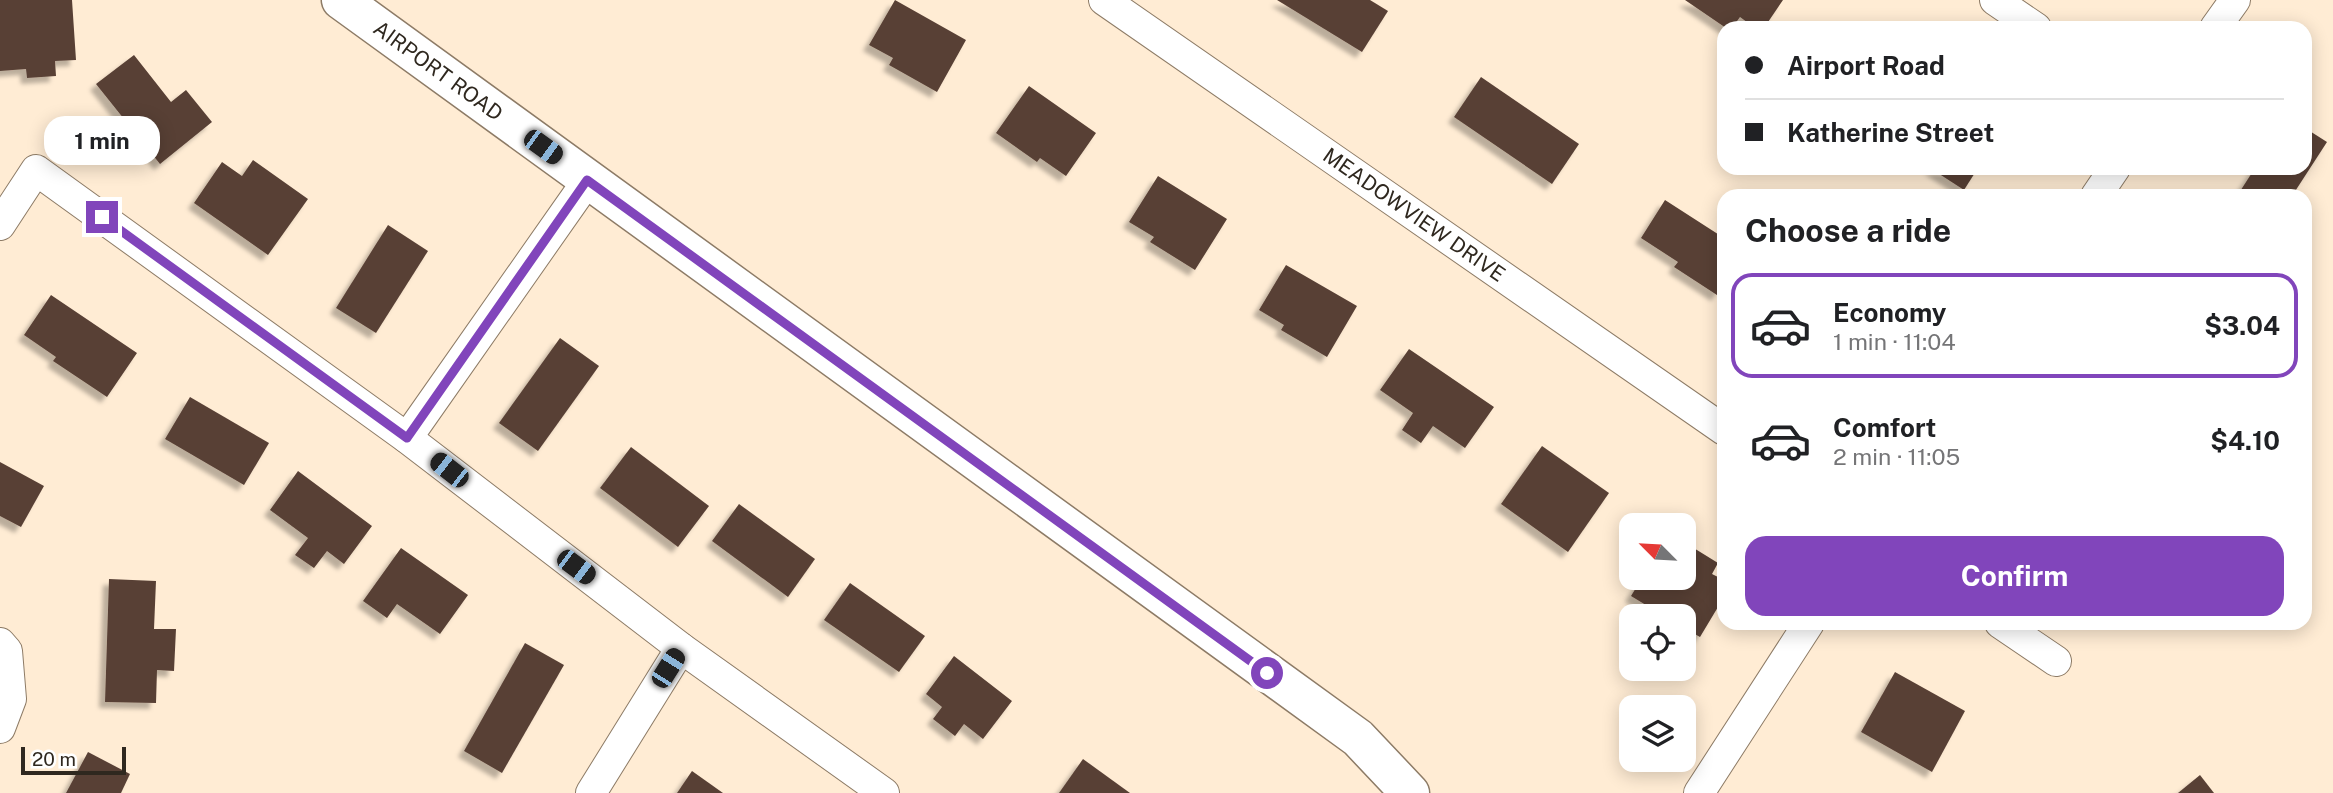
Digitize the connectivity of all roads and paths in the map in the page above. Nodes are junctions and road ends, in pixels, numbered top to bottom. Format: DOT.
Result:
graph roads {
  1 [pos="341,0"];
  2 [pos="1104,0"];
  3 [pos="1995,0"];
  4 [pos="2235,0"];
  5 [pos="2026,21"];
  6 [pos="2220,21"];
  7 [pos="587,180"];
  8 [pos="0,225"];
  9 [pos="1717,425"];
  10 [pos="407,438"];
  11 [pos="1804,630"];
  12 [pos="2010,630"];
  13 [pos="0,643"];
  14 [pos="681,648"];
  15 [pos="2056,661"];
  16 [pos="0,728"];
  17 [pos="591,793"];
  18 [pos="884,793"];
  19 [pos="1410,793"];
  20 [pos="1699,793"];
  1 -- 7 [label="highway, AIRPORT ROAD"];
  2 -- 9 [label="street, MEADOWVIEW DRIVE"];
  3 -- 5 [label="street"];
  4 -- 6 [label="street"];
  7 -- 10 [label="street"];
  7 -- 19 [label="highway, AIRPORT ROAD"];
  8 -- 10 [label="street"];
  10 -- 14 [label="street"];
  11 -- 20 [label="street"];
  12 -- 15 [label="street"];
  13 -- 16 [label="street"];
  14 -- 17 [label="street"];
  14 -- 18 [label="street"];
}
